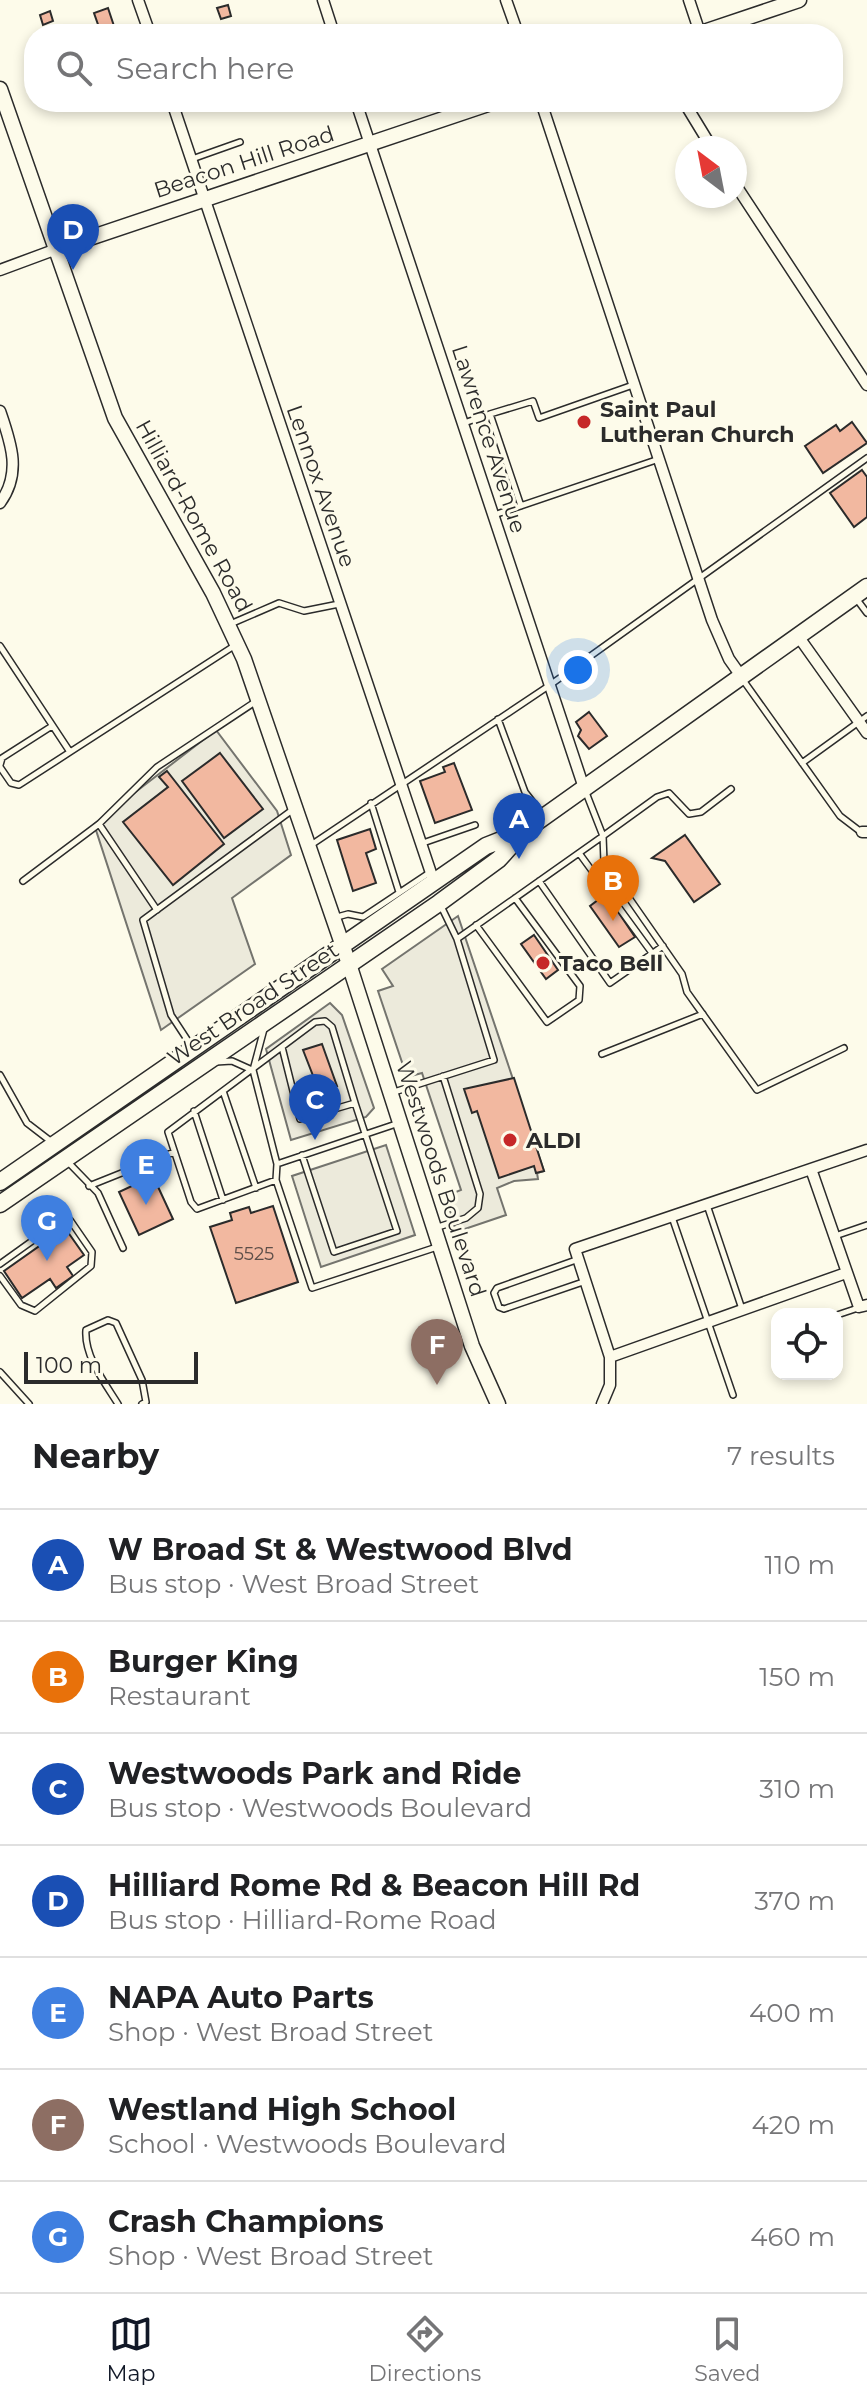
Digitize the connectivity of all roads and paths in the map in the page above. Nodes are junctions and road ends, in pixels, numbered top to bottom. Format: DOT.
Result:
graph roads {
  1 [pos="138,0"];
  2 [pos="323,0"];
  3 [pos="506,0"];
  4 [pos="689,0"];
  5 [pos="799,0"];
  6 [pos="146,24"];
  7 [pos="331,24"];
  8 [pos="514,24"];
  9 [pos="696,24"];
  10 [pos="728,24"];
  11 [pos="0,89"];
  12 [pos="175,112"];
  13 [pos="359,112"];
  14 [pos="464,112"];
  15 [pos="544,112"];
  16 [pos="690,112"];
  17 [pos="705,136"];
  18 [pos="240,142"];
  19 [pos="370,144"];
  20 [pos="191,159"];
  21 [pos="204,198"];
  22 [pos="747,202"];
  23 [pos="54,250"];
  24 [pos="0,270"];
  25 [pos="634,384"];
  26 [pos="867,385"];
  27 [pos="0,411"];
  28 [pos="490,414"];
  29 [pos="463,423"];
  30 [pos="867,458"];
  31 [pos="659,459"];
  32 [pos="0,503"];
  33 [pos="521,506"];
  34 [pos="493,515"];
  35 [pos="699,579"];
  36 [pos="861,592"];
  37 [pos="340,604"];
  38 [pos="867,613"];
  39 [pos="228,625"];
  40 [pos="798,636"];
  41 [pos="237,644"];
  42 [pos="0,646"];
  43 [pos="741,676"];
  44 [pos="550,685"];
  45 [pos="259,699"];
  46 [pos="863,718"];
  47 [pos="498,719"];
  48 [pos="52,726"];
  49 [pos="867,733"];
  50 [pos="70,752"];
  51 [pos="802,763"];
  52 [pos="0,766"];
  53 [pos="399,784"];
  54 [pos="584,788"];
  55 [pos="731,789"];
  56 [pos="371,803"];
  57 [pos="296,807"];
  58 [pos="544,816"];
  59 [pos="99,824"];
  60 [pos="475,825"];
  61 [pos="524,831"];
  62 [pos="865,832"];
  63 [pos="603,836"];
  64 [pos="419,845"];
  65 [pos="310,846"];
  66 [pos="579,853"];
  67 [pos="432,877"];
  68 [pos="23,881"];
  69 [pos="539,881"];
  70 [pos="399,892"];
  71 [pos="515,898"];
  72 [pos="439,903"];
  73 [pos="157,910"];
  74 [pos="334,918"];
  75 [pos="476,925"];
  76 [pos="457,939"];
  77 [pos="663,946"];
  78 [pos="343,947"];
  79 [pos="652,953"];
  80 [pos="349,964"];
  81 [pos="703,1014"];
  82 [pos="265,1024"];
  83 [pos="282,1047"];
  84 [pos="192,1048"];
  85 [pos="844,1048"];
  86 [pos="602,1054"];
  87 [pos="207,1062"];
  88 [pos="253,1070"];
  89 [pos="0,1075"];
  90 [pos="443,1076"];
  91 [pos="223,1091"];
  92 [pos="390,1093"];
  93 [pos="355,1103"];
  94 [pos="194,1111"];
  95 [pos="400,1123"];
  96 [pos="365,1134"];
  97 [pos="54,1144"];
  98 [pos="867,1150"];
  99 [pos="174,1152"];
  100 [pos="302,1155"];
  101 [pos="65,1158"];
  102 [pos="277,1164"];
  103 [pos="811,1169"];
  104 [pos="276,1180"];
  105 [pos="0,1182"];
  106 [pos="88,1187"];
  107 [pos="256,1188"];
  108 [pos="223,1200"];
  109 [pos="0,1204"];
  110 [pos="706,1204"];
  111 [pos="671,1216"];
  112 [pos="867,1225"];
  113 [pos="434,1229"];
  114 [pos="834,1236"];
  115 [pos="440,1246"];
  116 [pos="123,1248"];
  117 [pos="576,1260"];
  118 [pos="0,1264"];
  119 [pos="846,1273"];
  120 [pos="0,1276"];
  121 [pos="583,1282"];
  122 [pos="863,1306"];
  123 [pos="742,1309"];
  124 [pos="843,1313"];
  125 [pos="706,1322"];
  126 [pos="610,1357"];
  127 [pos="0,1373"];
  128 [pos="733,1395"];
  129 [pos="29,1404"];
  130 [pos="118,1404"];
  131 [pos="142,1404"];
  132 [pos="498,1404"];
  133 [pos="602,1404"];
  1 -- 6 [label="street"];
  2 -- 7 [label="street"];
  3 -- 8 [label="street"];
  4 -- 9 [label="street"];
  5 -- 10 [label="street"];
  11 -- 23 [label="street, Hilliard-Rome Road"];
  12 -- 20 [label="street, Lennox Avenue"];
  13 -- 19 [label="street, Lawrence Avenue"];
  14 -- 19 [label="street, Beacon Hill Road"];
  15 -- 25 [label="street"];
  16 -- 17 [label="street"];
  18 -- 20 [label="lane"];
  19 -- 21 [label="street, Beacon Hill Road"];
  19 -- 29 [label="street, Lawrence Avenue"];
  20 -- 21 [label="street, Lennox Avenue"];
  21 -- 23 [label="street, Beacon Hill Road"];
  21 -- 37 [label="street, Lennox Avenue"];
  22 -- 26 [label="street"];
  23 -- 24 [label="street"];
  23 -- 39 [label="street, Hilliard-Rome Road"];
  25 -- 28 [label="lane"];
  25 -- 31 [label="street"];
  27 -- 32 [label="street"];
  28 -- 29 [label="lane"];
  28 -- 33 [label="lane"];
  29 -- 34 [label="street, Lawrence Avenue"];
  30 -- 35 [label="lane"];
  31 -- 33 [label="lane"];
  31 -- 35 [label="street"];
  33 -- 34 [label="lane"];
  34 -- 44 [label="street, Lawrence Avenue"];
  35 -- 43 [label="street"];
  35 -- 44 [label="lane"];
  36 -- 38 [label="lane"];
  36 -- 40 [label="main road, West Broad Street"];
  37 -- 39 [label="lane"];
  37 -- 53 [label="street, Lennox Avenue"];
  39 -- 41 [label="street, Hilliard-Rome Road"];
  40 -- 43 [label="main road, West Broad Street"];
  40 -- 46 [label="street"];
  41 -- 45 [label="street, Hilliard-Rome Road"];
  41 -- 50 [label="lane"];
  42 -- 48 [label="lane"];
  43 -- 51 [label="lane"];
  43 -- 54 [label="main road, West Broad Street"];
  44 -- 47 [label="lane"];
  44 -- 54 [label="street, Lawrence Avenue"];
  45 -- 57 [label="street, Hilliard-Rome Road"];
  45 -- 59 [label="lane"];
  46 -- 49 [label="street"];
  46 -- 51 [label="lane"];
  47 -- 53 [label="lane"];
  47 -- 58 [label="lane"];
  48 -- 50 [label="lane"];
  48 -- 52 [label="lane"];
  50 -- 52 [label="lane"];
  51 -- 62 [label="lane"];
  53 -- 56 [label="lane"];
  53 -- 64 [label="street, Lennox Avenue"];
  54 -- 58 [label="main road, West Broad Street"];
  54 -- 63 [label="lane"];
  55 -- 63 [label="lane"];
  56 -- 65 [label="lane"];
  56 -- 70 [label="lane"];
  57 -- 65 [label="street, Hilliard-Rome Road"];
  57 -- 73 [label="lane"];
  58 -- 61 [label="main road, West Broad Street"];
  59 -- 68 [label="lane"];
  59 -- 73 [label="lane"];
  60 -- 64 [label="lane"];
  61 -- 67 [label="main road, West Broad Street"];
  61 -- 72 [label="main road, West Broad Street"];
  63 -- 66 [label="lane"];
  63 -- 77 [label="lane"];
  64 -- 67 [label="street, Lennox Avenue"];
  65 -- 74 [label="street, Hilliard-Rome Road"];
  66 -- 69 [label="lane"];
  66 -- 79 [label="lane"];
  67 -- 70 [label="lane"];
  67 -- 78 [label="main road, West Broad Street"];
  69 -- 71 [label="lane"];
  69 -- 79 [label="lane"];
  70 -- 74 [label="lane"];
  71 -- 75 [label="lane"];
  71 -- 75 [label="lane"];
  72 -- 76 [label="lane"];
  72 -- 80 [label="main road, West Broad Street"];
  73 -- 84 [label="lane"];
  74 -- 78 [label="street, Hilliard-Rome Road"];
  75 -- 76 [label="lane"];
  76 -- 90 [label="lane"];
  77 -- 79 [label="lane"];
  77 -- 81 [label="lane"];
  78 -- 80 [label="street, Hilliard-Rome Road"];
  78 -- 84 [label="main road, West Broad Street"];
  80 -- 82 [label="main road, West Broad Street"];
  80 -- 92 [label="street, Westwoods Boulevard"];
  81 -- 85 [label="lane"];
  81 -- 86 [label="lane"];
  82 -- 87 [label="main road, West Broad Street"];
  82 -- 88 [label="lane"];
  83 -- 88 [label="lane"];
  83 -- 93 [label="lane"];
  83 -- 93 [label="lane"];
  84 -- 97 [label="main road, West Broad Street"];
  87 -- 88 [label="lane"];
  87 -- 101 [label="main road, West Broad Street"];
  88 -- 91 [label="lane"];
  88 -- 102 [label="lane"];
  89 -- 97 [label="lane"];
  90 -- 92 [label="lane"];
  90 -- 113 [label="lane"];
  91 -- 94 [label="lane"];
  91 -- 107 [label="lane"];
  92 -- 95 [label="street, Westwoods Boulevard"];
  93 -- 96 [label="lane"];
  94 -- 99 [label="lane"];
  94 -- 108 [label="lane"];
  95 -- 96 [label="lane"];
  95 -- 113 [label="street, Westwoods Boulevard"];
  96 -- 100 [label="lane"];
  96 -- 100 [label="lane"];
  97 -- 101 [label="lane"];
  97 -- 105 [label="main road, West Broad Street"];
  98 -- 103 [label="street"];
  99 -- 106 [label="lane"];
  99 -- 108 [label="lane"];
  100 -- 102 [label="lane"];
  101 -- 106 [label="lane"];
  101 -- 109 [label="main road, West Broad Street"];
  102 -- 104 [label="lane"];
  103 -- 110 [label="street"];
  103 -- 114 [label="street"];
  104 -- 107 [label="lane"];
  104 -- 115 [label="lane"];
  106 -- 116 [label="lane"];
  107 -- 108 [label="lane"];
  110 -- 111 [label="street"];
  110 -- 123 [label="lane"];
  111 -- 117 [label="street"];
  111 -- 125 [label="lane"];
  112 -- 114 [label="lane"];
  113 -- 115 [label="street, Westwoods Boulevard"];
  114 -- 119 [label="street"];
  115 -- 132 [label="street, Westwoods Boulevard"];
  117 -- 121 [label="street"];
  117 -- 121 [label="lane"];
  118 -- 120 [label="lane"];
  119 -- 122 [label="street"];
  119 -- 123 [label="street"];
  121 -- 126 [label="street"];
  122 -- 124 [label="lane"];
  123 -- 125 [label="street"];
  125 -- 126 [label="street"];
  125 -- 128 [label="lane"];
  126 -- 133 [label="street"];
  127 -- 129 [label="lane"];
  130 -- 131 [label="lane"];
}
